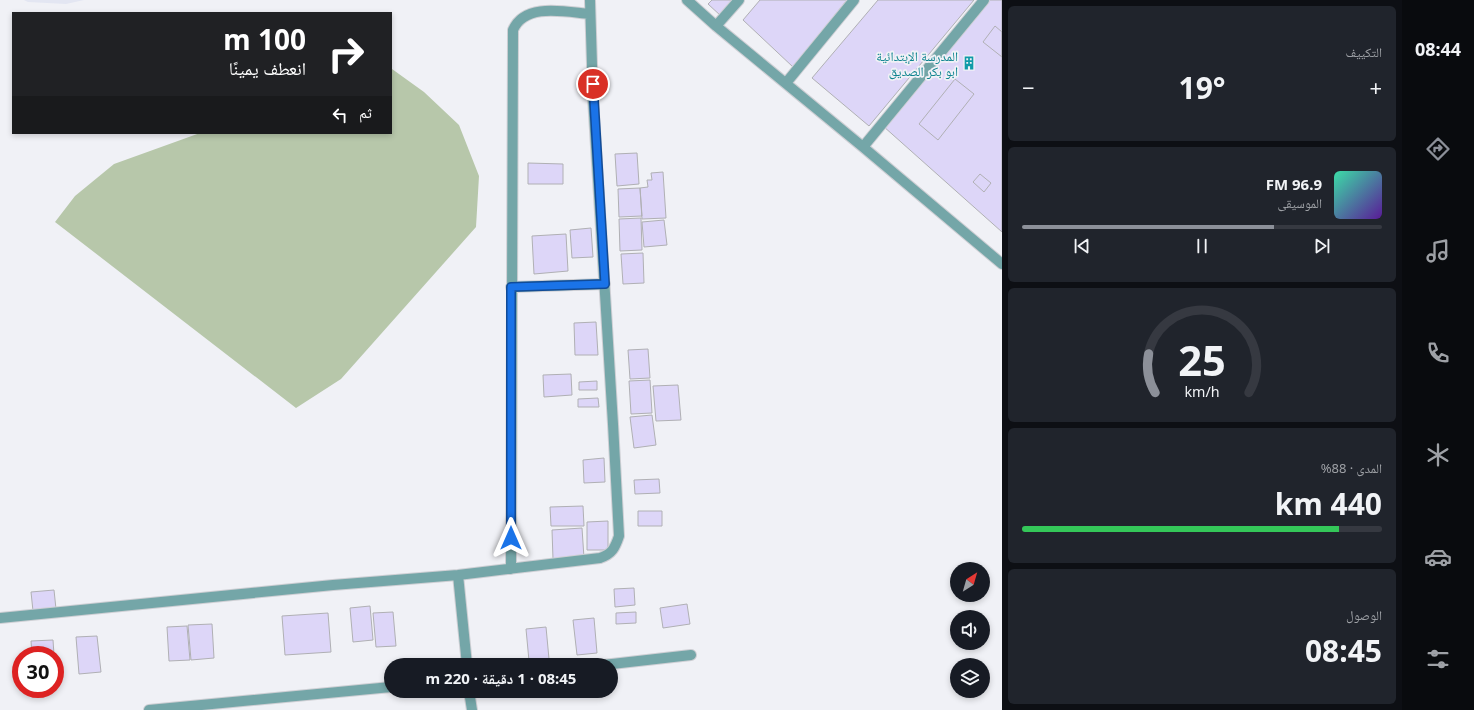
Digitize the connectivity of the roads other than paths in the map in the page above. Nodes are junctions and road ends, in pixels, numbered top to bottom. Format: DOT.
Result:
graph roads {
  1 [pos="590,0"];
  2 [pos="688,0"];
  3 [pos="739,0"];
  4 [pos="854,0"];
  5 [pos="984,0"];
  6 [pos="590,14"];
  7 [pos="716,26"];
  8 [pos="786,83"];
  9 [pos="863,147"];
  10 [pos="1002,264"];
  11 [pos="605,284"];
  12 [pos="511,287"];
  13 [pos="511,569"];
  14 [pos="458,576"];
  15 [pos="0,618"];
  16 [pos="691,655"];
  17 [pos="466,658"];
  18 [pos="618,663"];
  19 [pos="384,688"];
  20 [pos="470,698"];
  21 [pos="149,710"];
  22 [pos="472,710"];
  1 -- 6 [label="street"];
  2 -- 7 [label="street"];
  3 -- 7 [label="street"];
  4 -- 8 [label="street"];
  5 -- 9 [label="street"];
  6 -- 11 [label="street"];
  6 -- 12 [label="street"];
  7 -- 8 [label="street"];
  8 -- 9 [label="street"];
  9 -- 10 [label="street"];
  11 -- 12 [label="street"];
  11 -- 13 [label="street"];
  12 -- 13 [label="street"];
  13 -- 14 [label="street"];
  14 -- 15 [label="street"];
  14 -- 17 [label="street"];
  16 -- 18 [label="street"];
  19 -- 21 [label="street"];
  20 -- 22 [label="street"];
}
